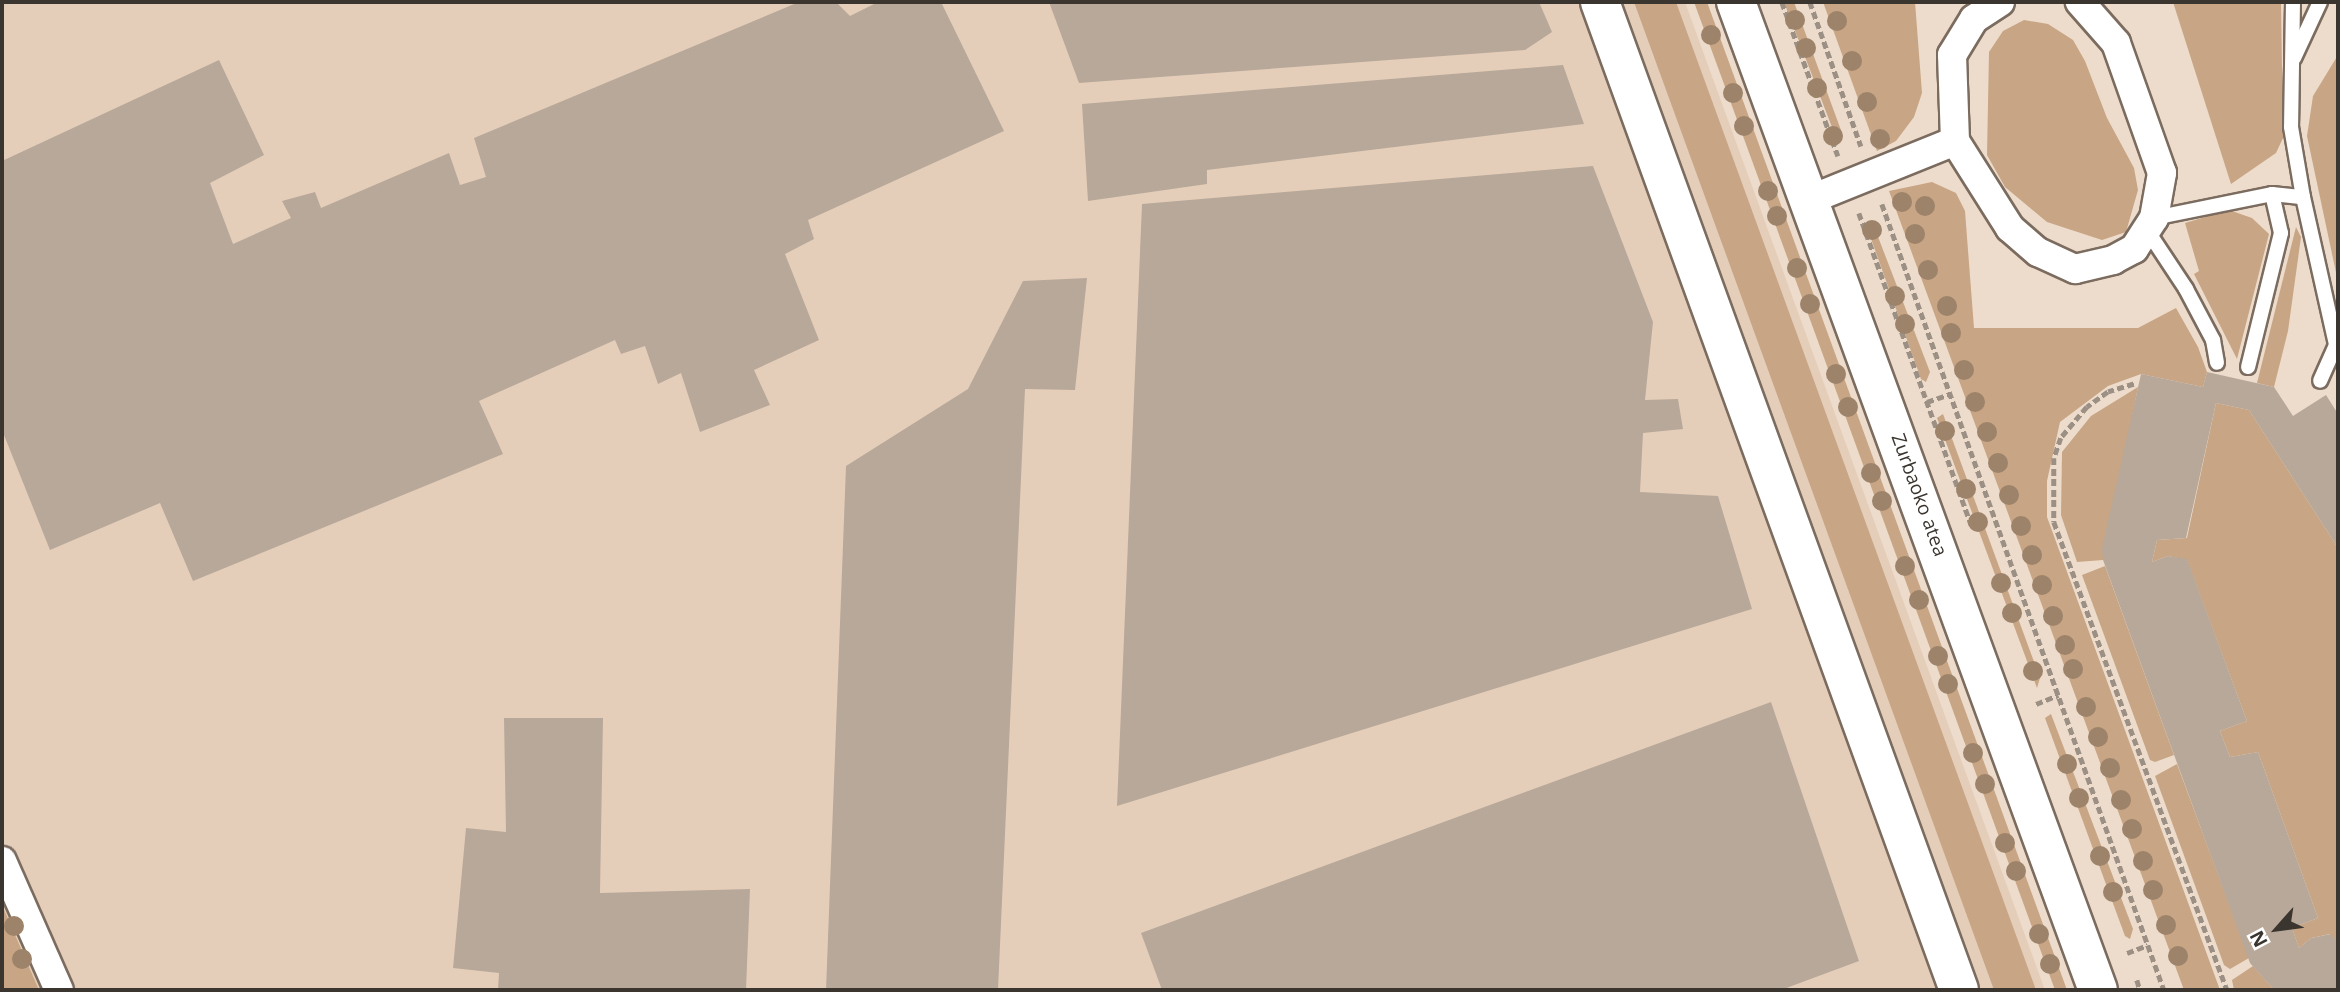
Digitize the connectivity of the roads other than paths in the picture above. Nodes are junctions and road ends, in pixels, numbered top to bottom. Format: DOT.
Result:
graph roads {
  1 [pos="1600,2"];
  2 [pos="1736,2"];
  3 [pos="2000,2"];
  4 [pos="2080,2"];
  5 [pos="2293,2"];
  6 [pos="2320,2"];
  7 [pos="2292,62"];
  8 [pos="1955,141"];
  9 [pos="2273,194"];
  10 [pos="2303,197"];
  11 [pos="1810,200"];
  12 [pos="2150,224"];
  13 [pos="2217,363"];
  14 [pos="2248,367"];
  15 [pos="2320,381"];
  16 [pos="2,860"];
  17 [pos="59,990"];
  18 [pos="1959,990"];
  19 [pos="2098,990"];
  1 -- 18 [label="main road"];
  2 -- 11 [label="main road, Zurbaoko atea"];
  3 -- 8 [label="street"];
  4 -- 12 [label="street"];
  5 -- 7 [label="lane"];
  6 -- 7 [label="lane"];
  7 -- 10 [label="lane"];
  8 -- 11 [label="street"];
  8 -- 12 [label="street"];
  9 -- 10 [label="lane"];
  9 -- 12 [label="lane"];
  9 -- 14 [label="lane"];
  10 -- 15 [label="lane"];
  11 -- 19 [label="main road, Zurbaoko atea"];
  12 -- 13 [label="lane"];
  16 -- 17 [label="street"];
}
